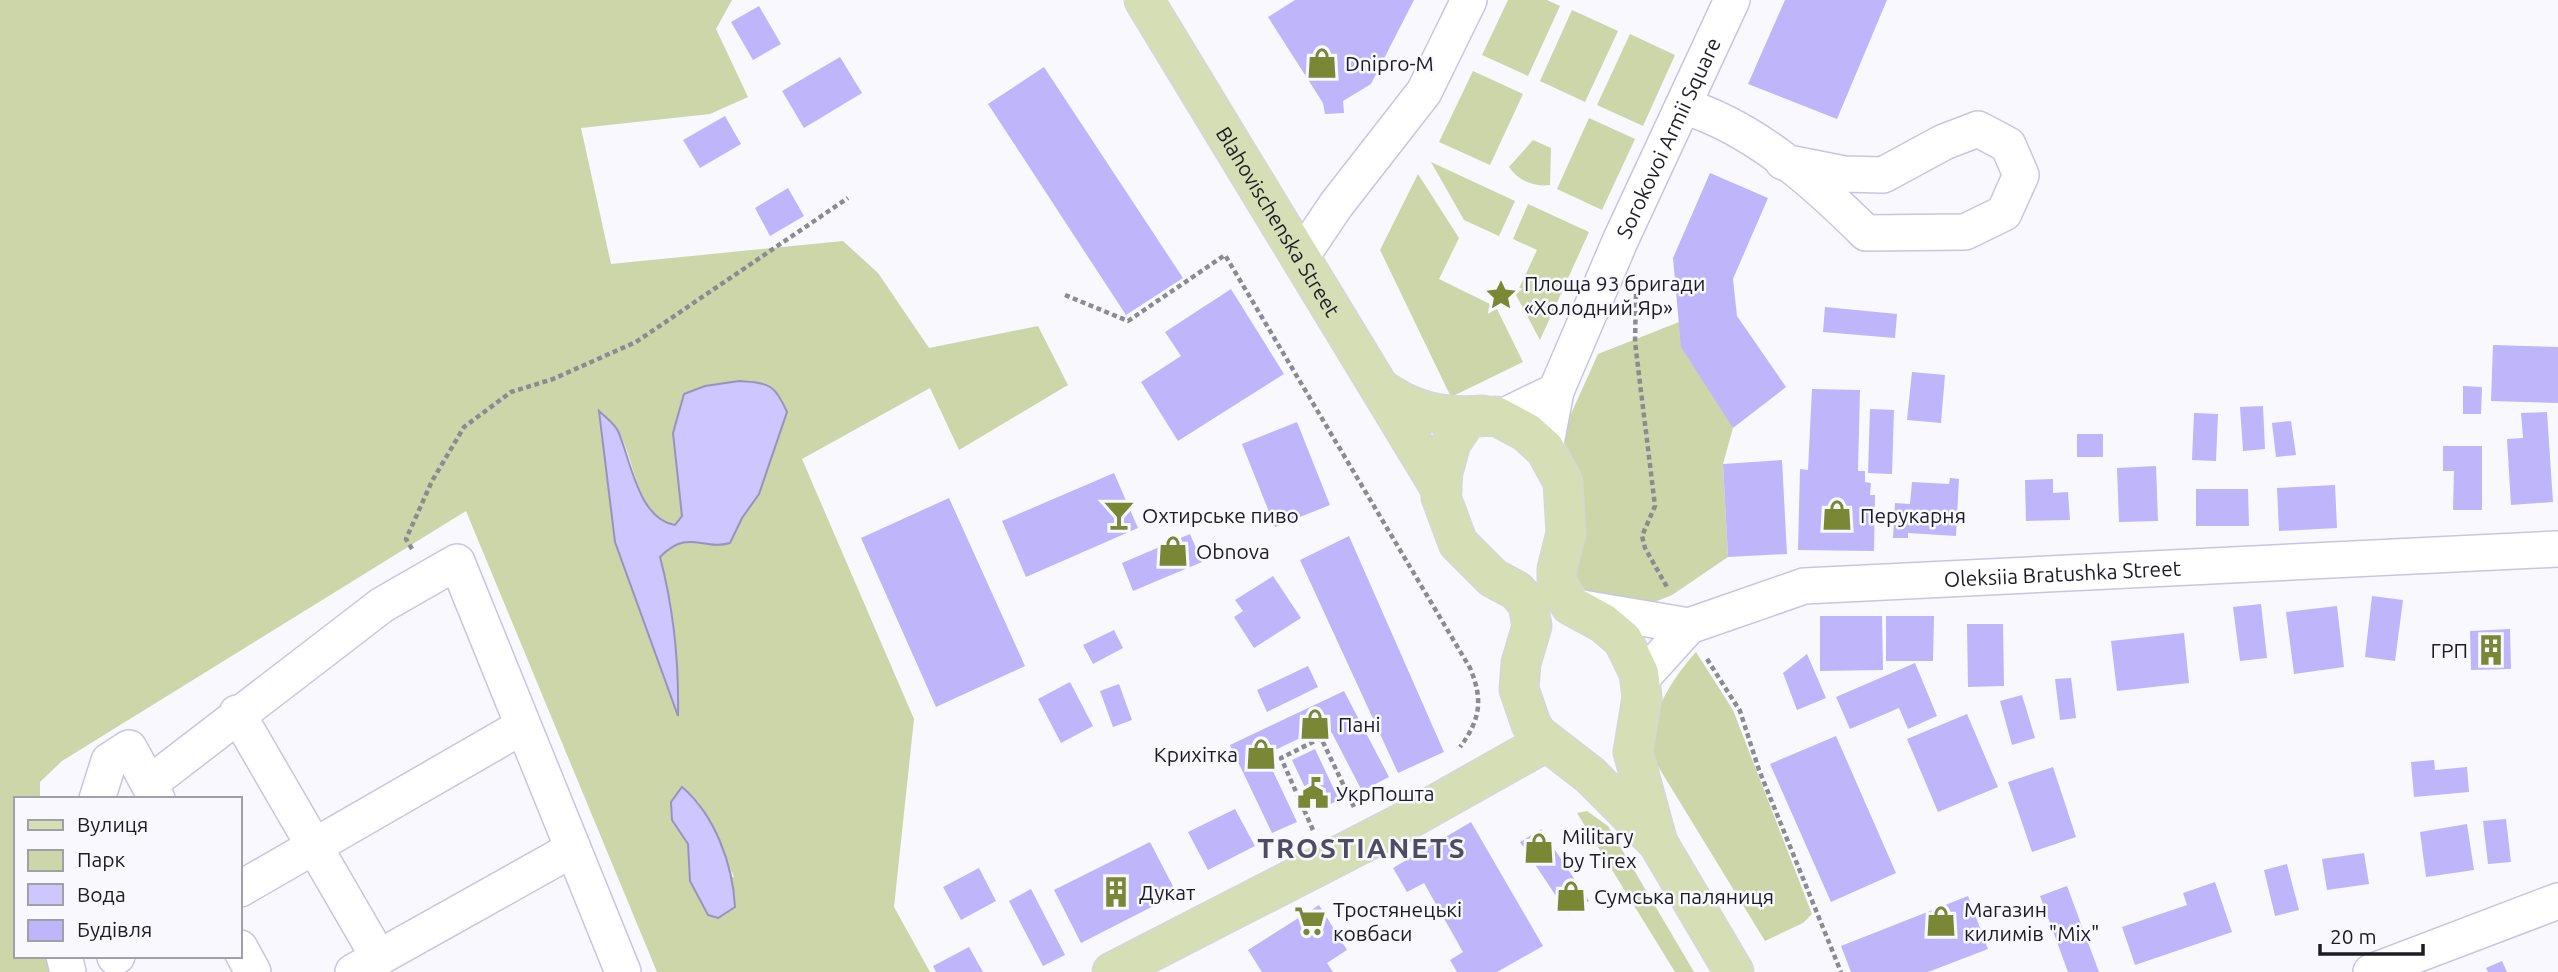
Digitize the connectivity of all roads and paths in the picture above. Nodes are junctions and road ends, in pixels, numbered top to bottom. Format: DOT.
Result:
graph roads {
  1 [pos="1144,0"];
  2 [pos="1469,0"];
  3 [pos="1732,0"];
  4 [pos="1683,106"];
  5 [pos="1783,162"];
  6 [pos="848,198"];
  7 [pos="1301,257"];
  8 [pos="1637,284"];
  9 [pos="1065,295"];
  10 [pos="1380,388"];
  11 [pos="1556,391"];
  12 [pos="1483,422"];
  13 [pos="1545,449"];
  14 [pos="1442,491"];
  15 [pos="2558,549"];
  16 [pos="428,579"];
  17 [pos="1574,607"];
  18 [pos="1689,626"];
  19 [pos="1640,679"];
  20 [pos="237,713"];
  21 [pos="523,726"];
  22 [pos="1546,742"];
  23 [pos="1458,750"];
  24 [pos="1633,752"];
  25 [pos="1590,775"];
  26 [pos="153,791"];
  27 [pos="97,797"];
  28 [pos="1357,814"];
  29 [pos="1316,836"];
  30 [pos="1658,843"];
  31 [pos="315,846"];
  32 [pos="573,849"];
  33 [pos="242,888"];
  34 [pos="2558,901"];
  35 [pos="242,952"];
  36 [pos="366,965"];
  37 [pos="253,972"];
  38 [pos="623,972"];
  39 [pos="1112,972"];
  40 [pos="1734,972"];
  41 [pos="1841,972"];
  42 [pos="2371,972"];
  1 -- 7 [label="main road, Blahovischenska Street"];
  2 -- 7 [label="street"];
  3 -- 4 [label="street, Sorokovoi Armii Square"];
  4 -- 5 [label="street"];
  4 -- 11 [label="street, Sorokovoi Armii Square"];
  5 -- 5 [label="street"];
  6 -- 16 [label="path"];
  7 -- 10 [label="main road, Blahovischenska Street"];
  8 -- 18 [label="path"];
  9 -- 23 [label="path"];
  10 -- 12 [label="main road"];
  10 -- 14 [label="main road, Blahovischenska Street"];
  11 -- 12 [label="street"];
  11 -- 13 [label="street, Sorokovoi Armii Square"];
  12 -- 13 [label="main road"];
  12 -- 14 [label="main road"];
  13 -- 17 [label="main road"];
  14 -- 22 [label="main road"];
  15 -- 18 [label="street, Oleksiia Bratushka Street"];
  16 -- 20 [label="street"];
  16 -- 21 [label="street"];
  17 -- 18 [label="street, Oleksiia Bratushka Street"];
  17 -- 19 [label="main road"];
  18 -- 19 [label="street"];
  18 -- 41 [label="path"];
  19 -- 24 [label="main road"];
  20 -- 26 [label="street"];
  20 -- 31 [label="street"];
  21 -- 31 [label="street"];
  21 -- 32 [label="street"];
  22 -- 25 [label="main road"];
  22 -- 39 [label="main road"];
  24 -- 25 [label="main road"];
  24 -- 30 [label="main road"];
  25 -- 30 [label="main road"];
  26 -- 27 [label="street"];
  28 -- 29 [label="path"];
  30 -- 40 [label="main road"];
  31 -- 33 [label="street"];
  31 -- 36 [label="street"];
  32 -- 36 [label="street"];
  32 -- 38 [label="street"];
  34 -- 42 [label="street"];
  35 -- 37 [label="street"];
}
